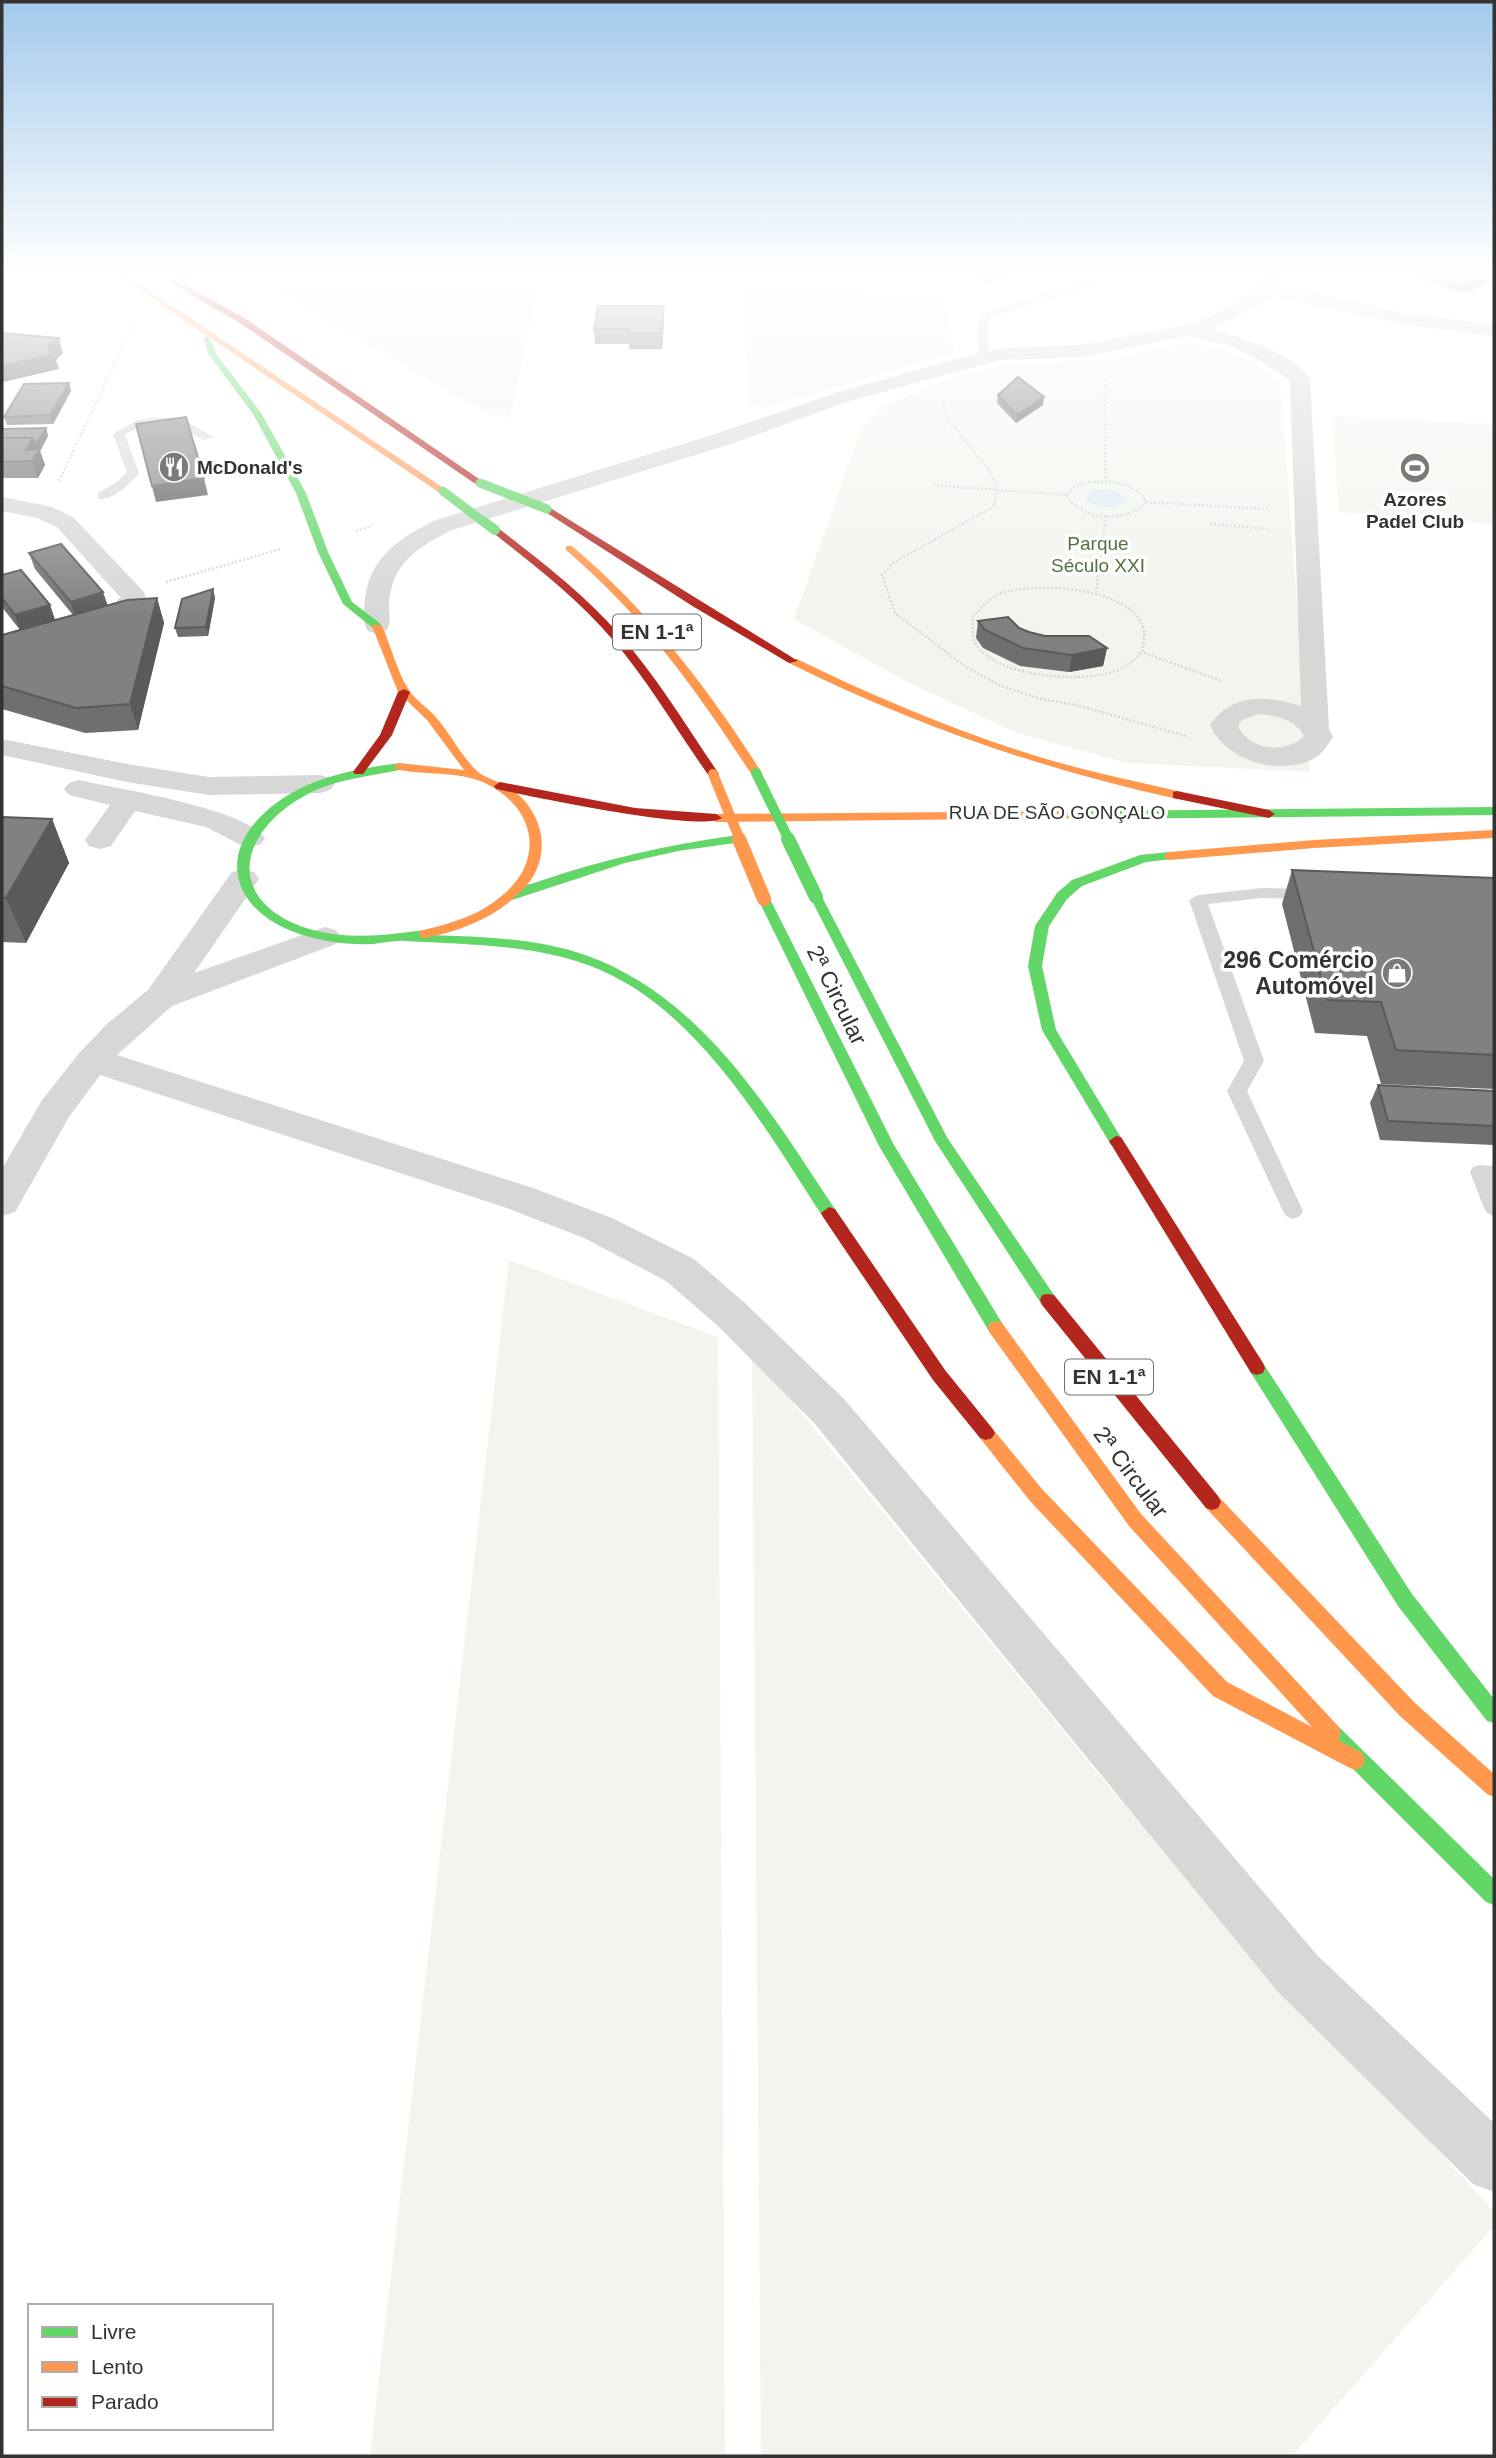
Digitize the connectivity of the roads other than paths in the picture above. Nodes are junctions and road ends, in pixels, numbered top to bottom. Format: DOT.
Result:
graph roads {
  1 [pos="239,390"];
  2 [pos="293,390"];
  3 [pos="343,390"];
  4 [pos="868,390"];
  5 [pos="1300,390"];
  6 [pos="208,436"];
  7 [pos="480,483"];
  8 [pos="102,496"];
  9 [pos="2,504"];
  10 [pos="528,518"];
  11 [pos="559,540"];
  12 [pos="377,626"];
  13 [pos="2,647"];
  14 [pos="1312,685"];
  15 [pos="404,692"];
  16 [pos="1273,706"];
  17 [pos="1316,728"];
  18 [pos="2,747"];
  19 [pos="359,772"];
  20 [pos="2,773"];
  21 [pos="474,775"];
  22 [pos="320,784"];
  23 [pos="500,786"];
  24 [pos="128,800"];
  25 [pos="1494,811"];
  26 [pos="1269,814"];
  27 [pos="968,832"];
  28 [pos="1258,832"];
  29 [pos="1494,833"];
  30 [pos="847,834"];
  31 [pos="810,835"];
  32 [pos="250,838"];
  33 [pos="100,840"];
  34 [pos="243,879"];
  35 [pos="1330,894"];
  36 [pos="507,897"];
  37 [pos="326,937"];
  38 [pos="410,938"];
  39 [pos="160,998"];
  40 [pos="92,1060"];
  41 [pos="1494,1172"];
  42 [pos="2,1202"];
  43 [pos="1494,1208"];
  44 [pos="1293,1211"];
  45 [pos="1494,1714"];
  46 [pos="1355,1760"];
  47 [pos="1494,1787"];
  48 [pos="1494,1894"];
  49 [pos="1494,2163"];
  1 -- 12 [label="main road"];
  2 -- 46 [label="main road, 2ª Circular / EN 1-1ª, bridge"];
  3 -- 7 [label="main road"];
  4 -- 12 [label="street"];
  5 -- 14 [label="street"];
  6 -- 8 [label="lane"];
  7 -- 10 [label="main road, bridge"];
  7 -- 26 [label="main road, bridge"];
  9 -- 13 [label="street"];
  11 -- 47 [label="main road, 2ª Circular / EN 1-1ª, bridge"];
  12 -- 15 [label="main road"];
  14 -- 16 [label="street"];
  14 -- 17 [label="street"];
  15 -- 19 [label="main road"];
  15 -- 21 [label="main road"];
  16 -- 17 [label="street"];
  16 -- 17 [label="street"];
  18 -- 22 [label="street"];
  19 -- 21 [label="main road"];
  19 -- 22 [label="main road"];
  20 -- 24 [label="street"];
  21 -- 23 [label="main road"];
  22 -- 32 [label="main road"];
  23 -- 26 [label="main road, RUA DE SÃO GONÇALO"];
  23 -- 36 [label="main road"];
  24 -- 32 [label="street"];
  24 -- 33 [label="street"];
  25 -- 26 [label="main road, RUA DE SÃO GONÇALO"];
  27 -- 30 [label="main road, RUA DE SÃO GONÇALO"];
  28 -- 29 [label="main road"];
  29 -- 45 [label="main road"];
  31 -- 36 [label="main road"];
  32 -- 34 [label="main road"];
  34 -- 37 [label="main road"];
  34 -- 39 [label="street"];
  35 -- 44 [label="lane"];
  36 -- 38 [label="main road"];
  37 -- 38 [label="main road"];
  37 -- 39 [label="street"];
  38 -- 46 [label="main road"];
  39 -- 40 [label="street"];
  40 -- 42 [label="street"];
  40 -- 49 [label="street"];
  41 -- 43 [label="lane"];
  46 -- 48 [label="main road, 2ª Circular / EN 1-1ª"];
}
